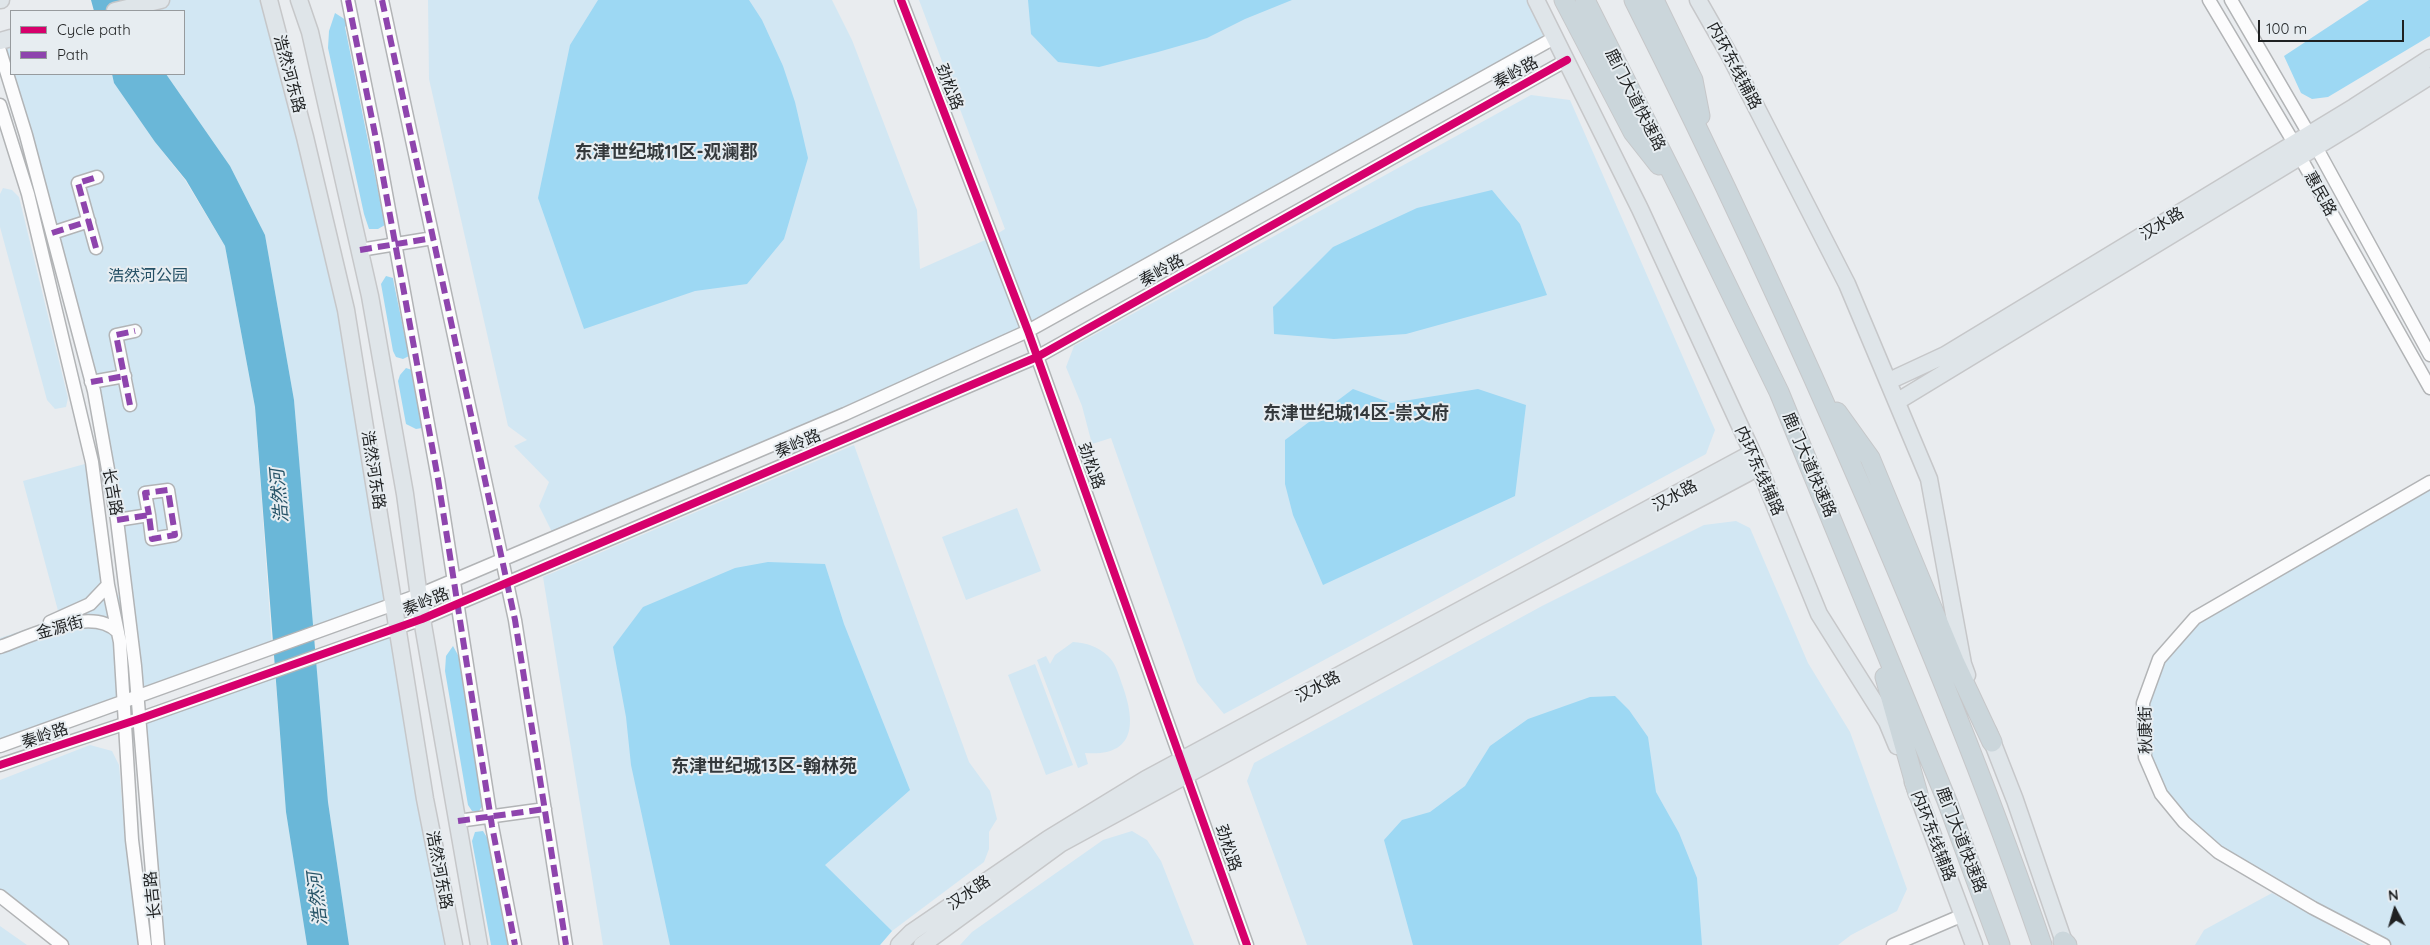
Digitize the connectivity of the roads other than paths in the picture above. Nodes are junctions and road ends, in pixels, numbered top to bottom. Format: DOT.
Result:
graph roads {
  1 [pos="161,0"];
  2 [pos="269,0"];
  3 [pos="299,0"];
  4 [pos="348,0"];
  5 [pos="382,0"];
  6 [pos="900,0"];
  7 [pos="1536,0"];
  8 [pos="1564,0"];
  9 [pos="1585,0"];
  10 [pos="1634,0"];
  11 [pos="1654,0"];
  12 [pos="1698,0"];
  13 [pos="2209,0"];
  14 [pos="2231,0"];
  15 [pos="120,10"];
  16 [pos="1556,37"];
  17 [pos="0,51"];
  18 [pos="2430,58"];
  19 [pos="1568,60"];
  20 [pos="2430,76"];
  21 [pos="0,105"];
  22 [pos="1704,140"];
  23 [pos="2312,141"];
  24 [pos="2297,150"];
  25 [pos="97,177"];
  26 [pos="1684,197"];
  27 [pos="89,222"];
  28 [pos="52,233"];
  29 [pos="433,238"];
  30 [pos="396,244"];
  31 [pos="96,248"];
  32 [pos="360,250"];
  33 [pos="135,331"];
  34 [pos="1028,331"];
  35 [pos="2430,355"];
  36 [pos="1037,357"];
  37 [pos="125,376"];
  38 [pos="1889,381"];
  39 [pos="92,382"];
  40 [pos="1817,384"];
  41 [pos="2430,388"];
  42 [pos="1898,400"];
  43 [pos="130,406"];
  44 [pos="1755,460"];
  45 [pos="2430,482"];
  46 [pos="1829,513"];
  47 [pos="148,515"];
  48 [pos="117,520"];
  49 [pos="502,560"];
  50 [pos="454,580"];
  51 [pos="507,583"];
  52 [pos="108,585"];
  53 [pos="419,595"];
  54 [pos="395,604"];
  55 [pos="458,604"];
  56 [pos="422,619"];
  57 [pos="399,628"];
  58 [pos="118,632"];
  59 [pos="0,638"];
  60 [pos="0,647"];
  61 [pos="137,696"];
  62 [pos="123,701"];
  63 [pos="139,720"];
  64 [pos="124,724"];
  65 [pos="1992,742"];
  66 [pos="0,746"];
  67 [pos="0,765"];
  68 [pos="1185,767"];
  69 [pos="1918,794"];
  70 [pos="544,809"];
  71 [pos="490,817"];
  72 [pos="458,821"];
  73 [pos="0,896"];
  74 [pos="1963,915"];
  75 [pos="2065,944"];
  76 [pos="62,945"];
  77 [pos="145,945"];
  78 [pos="158,945"];
  79 [pos="454,945"];
  80 [pos="479,945"];
  81 [pos="515,945"];
  82 [pos="566,945"];
  83 [pos="899,945"];
  84 [pos="922,945"];
  85 [pos="1247,945"];
  86 [pos="1894,945"];
  87 [pos="1974,945"];
  88 [pos="2000,945"];
  89 [pos="2042,945"];
  90 [pos="2384,945"];
  1 -- 15 [label="main road"];
  2 -- 54 [label="main road, 浩然河东路"];
  3 -- 32 [label="main road, 浩然河东路"];
  4 -- 30 [label="street"];
  5 -- 29 [label="street"];
  6 -- 34 [label="street, 劲松路"];
  7 -- 16 [label="main road, 内环东线辅路"];
  8 -- 26 [label="highway"];
  9 -- 26 [label="highway, 鹿门大道快速路"];
  10 -- 22 [label="highway"];
  11 -- 22 [label="highway"];
  12 -- 38 [label="main road, 内环东线辅路"];
  13 -- 24 [label="street, 惠民路"];
  14 -- 23 [label="street, 惠民路"];
  16 -- 19 [label="main road, 内环东线辅路"];
  16 -- 34 [label="street, 秦岭路"];
  17 -- 28 [label="street, 长吉路"];
  18 -- 23 [label="main road, 汉水路"];
  19 -- 36 [label="street, 秦岭路"];
  19 -- 44 [label="main road, 内环东线辅路"];
  20 -- 23 [label="main road, 汉水路"];
  21 -- 52 [label="street, 长吉路"];
  22 -- 40 [label="highway"];
  23 -- 24 [label="main road, 汉水路"];
  23 -- 35 [label="street, 惠民路"];
  24 -- 38 [label="main road, 汉水路"];
  24 -- 41 [label="street, 惠民路"];
  24 -- 42 [label="main road, 汉水路"];
  25 -- 27 [label="street"];
  26 -- 46 [label="highway, 鹿门大道快速路"];
  27 -- 28 [label="street"];
  27 -- 31 [label="street"];
  28 -- 39 [label="street, 长吉路"];
  29 -- 30 [label="street"];
  29 -- 49 [label="street"];
  30 -- 32 [label="street"];
  30 -- 50 [label="street"];
  32 -- 53 [label="main road, 浩然河东路"];
  33 -- 37 [label="street"];
  34 -- 36 [label="street, 劲松路"];
  34 -- 49 [label="street, 秦岭路"];
  36 -- 51 [label="street, 秦岭路"];
  36 -- 68 [label="street, 劲松路"];
  37 -- 39 [label="street"];
  37 -- 43 [label="street"];
  38 -- 42 [label="main road, 内环东线辅路"];
  39 -- 48 [label="street, 长吉路"];
  40 -- 65 [label="highway"];
  40 -- 89 [label="highway"];
  42 -- 65 [label="main road, 内环东线辅路"];
  44 -- 68 [label="main road, 汉水路"];
  44 -- 69 [label="main road, 内环东线辅路"];
  45 -- 90 [label="street, 秋康街"];
  46 -- 69 [label="highway"];
  46 -- 88 [label="highway, 鹿门大道快速路"];
  47 -- 48 [label="street"];
  48 -- 61 [label="street, 长吉路"];
  49 -- 50 [label="street, 秦岭路"];
  49 -- 51 [label="street"];
  50 -- 53 [label="street, 秦岭路"];
  50 -- 55 [label="street"];
  51 -- 55 [label="street, 秦岭路"];
  51 -- 70 [label="street"];
  52 -- 58 [label="street, 长吉路"];
  52 -- 59 [label="street, 金源街"];
  53 -- 54 [label="street, 秦岭路"];
  53 -- 56 [label="main road, 浩然河东路"];
  54 -- 57 [label="main road, 浩然河东路"];
  54 -- 61 [label="street, 秦岭路"];
  55 -- 56 [label="street, 秦岭路"];
  55 -- 71 [label="street"];
  56 -- 57 [label="street, 秦岭路"];
  56 -- 72 [label="main road, 浩然河东路"];
  57 -- 63 [label="street, 秦岭路"];
  57 -- 79 [label="main road, 浩然河东路"];
  58 -- 60 [label="street, 金源街"];
  58 -- 62 [label="street, 长吉路"];
  61 -- 62 [label="street, 秦岭路"];
  61 -- 63 [label="street, 长吉路"];
  62 -- 64 [label="street, 长吉路"];
  62 -- 66 [label="street, 秦岭路"];
  63 -- 64 [label="street, 秦岭路"];
  63 -- 78 [label="street, 长吉路"];
  64 -- 67 [label="street, 秦岭路"];
  64 -- 77 [label="street, 长吉路"];
  65 -- 75 [label="main road, 内环东线辅路"];
  68 -- 83 [label="main road, 汉水路"];
  68 -- 84 [label="main road, 汉水路"];
  68 -- 85 [label="street, 劲松路"];
  69 -- 74 [label="main road, 内环东线辅路"];
  70 -- 71 [label="street"];
  70 -- 82 [label="street"];
  71 -- 72 [label="street"];
  71 -- 81 [label="street"];
  72 -- 80 [label="main road, 浩然河东路"];
  73 -- 76 [label="street"];
  74 -- 86 [label="street"];
  74 -- 87 [label="main road, 内环东线辅路"];
}
